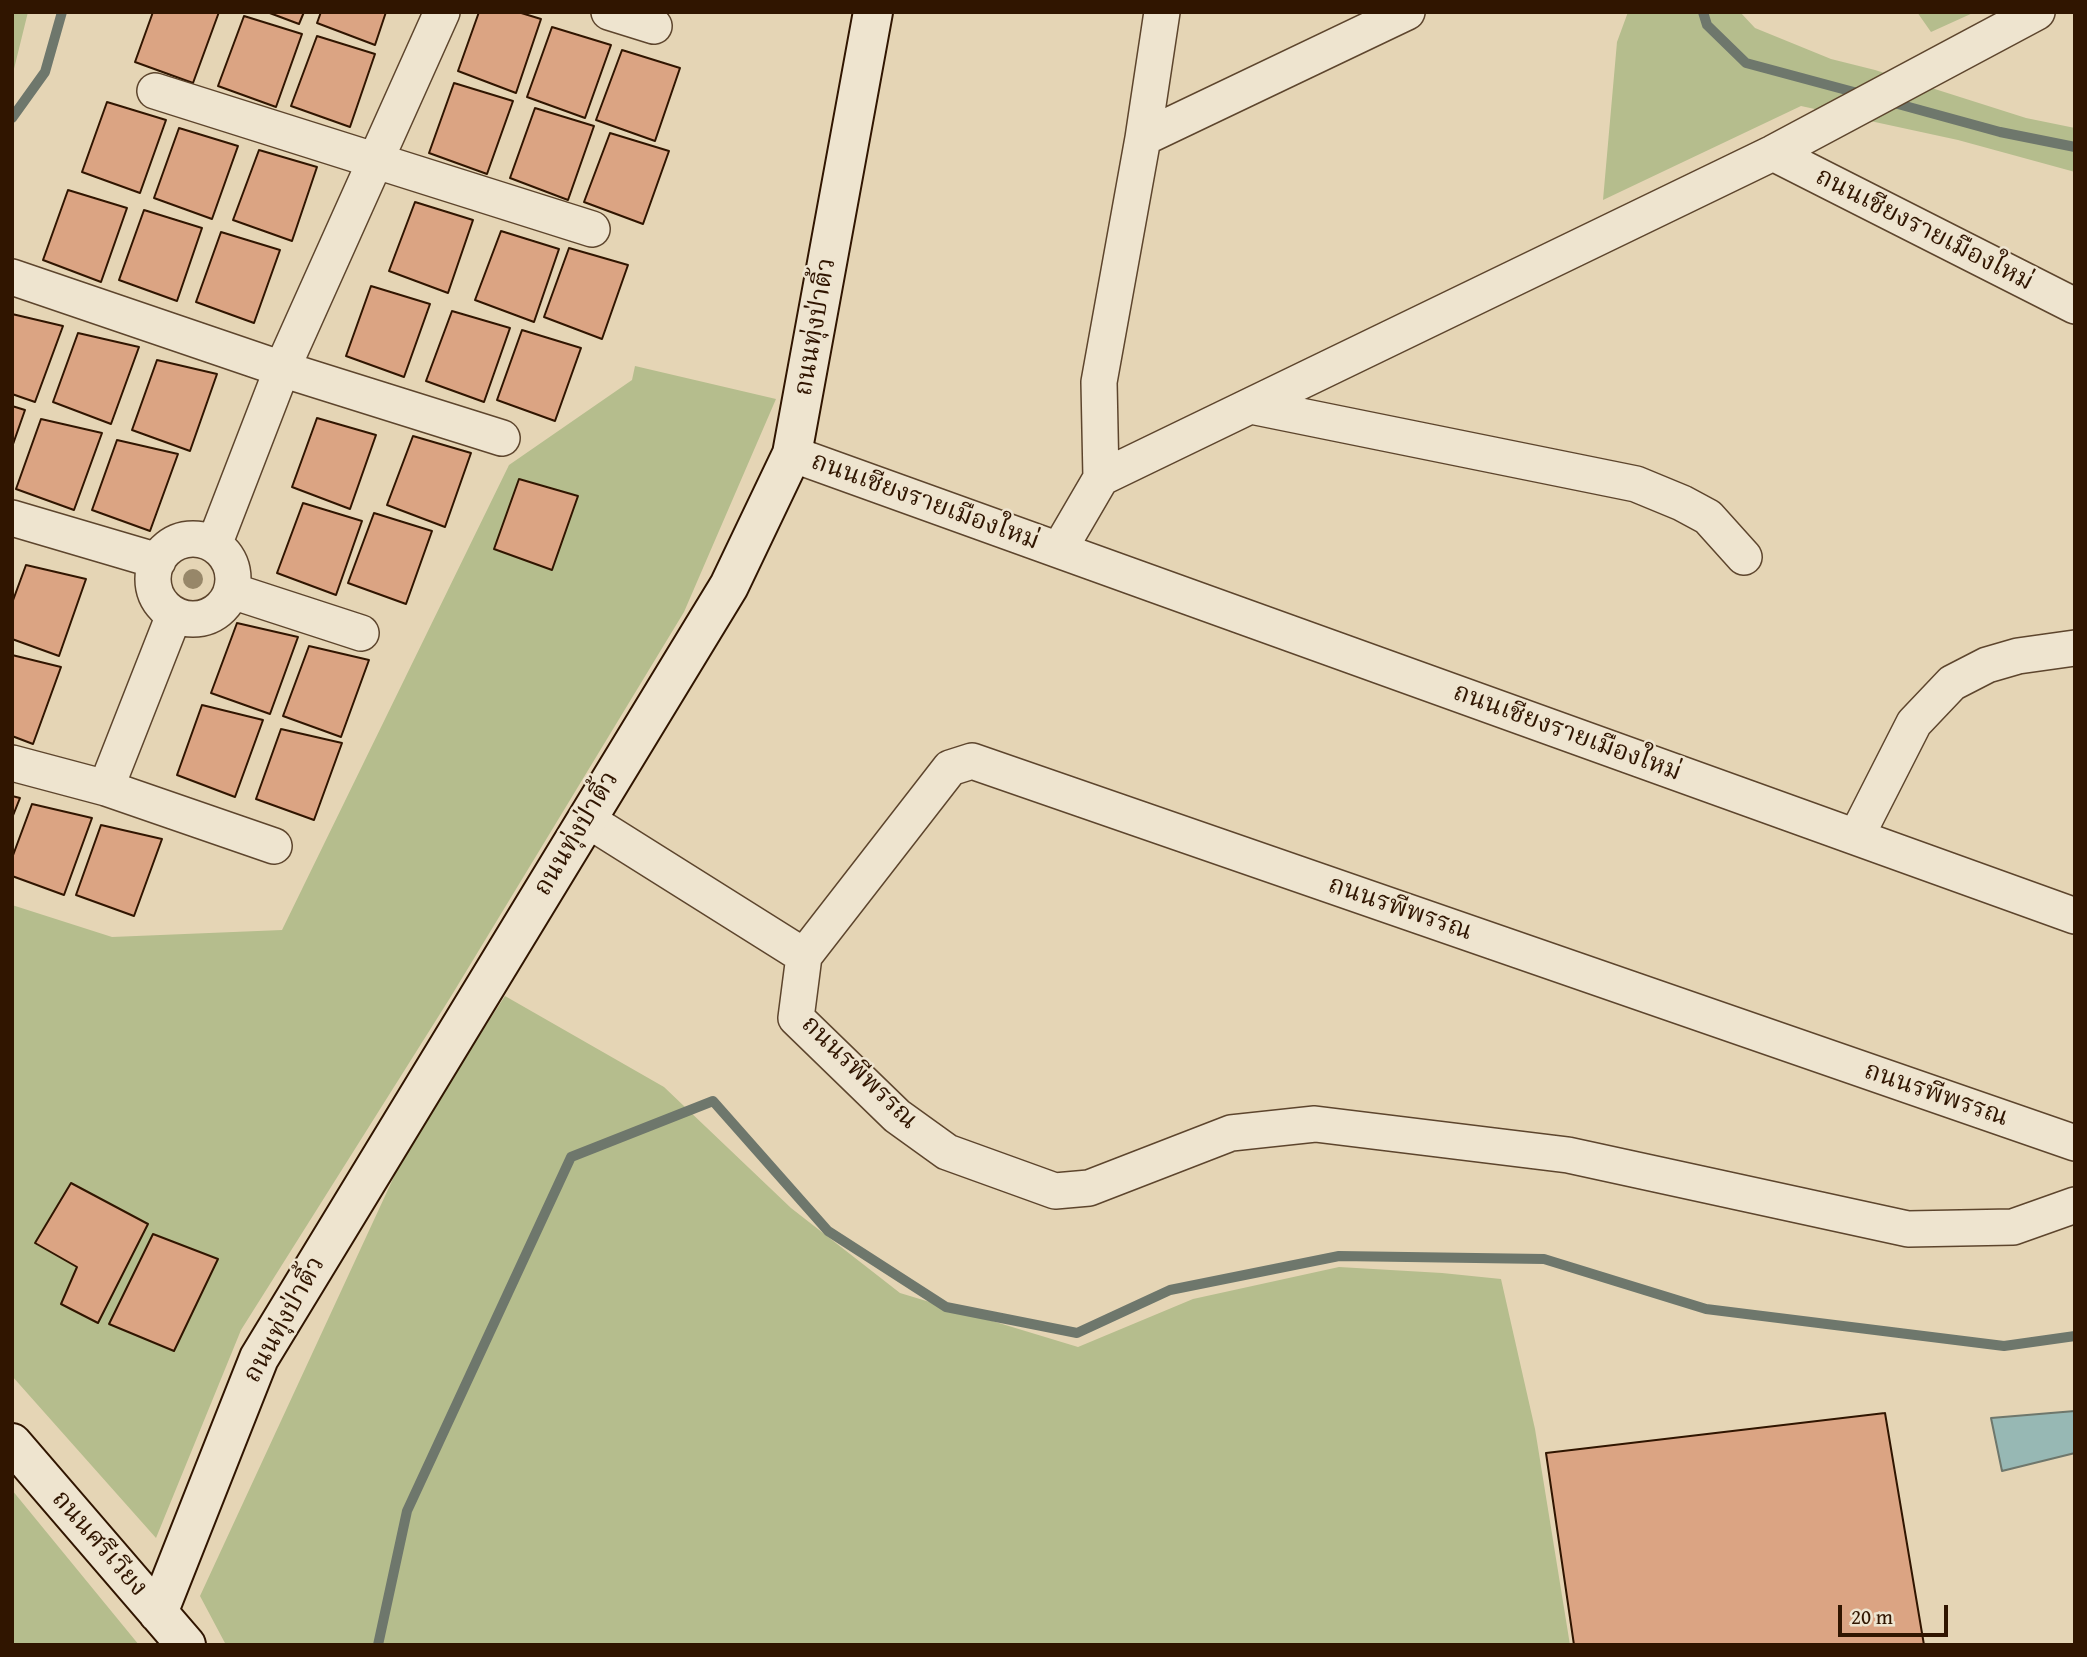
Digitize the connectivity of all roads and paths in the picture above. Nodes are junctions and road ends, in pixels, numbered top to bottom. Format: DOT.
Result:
graph roads {
  1 [pos="442,12"];
  2 [pos="609,12"];
  3 [pos="873,12"];
  4 [pos="1163,12"];
  5 [pos="1407,12"];
  6 [pos="2038,12"];
  7 [pos="654,26"];
  8 [pos="155,91"];
  9 [pos="1143,138"];
  10 [pos="1773,153"];
  11 [pos="375,161"];
  12 [pos="592,229"];
  13 [pos="12,277"];
  14 [pos="2075,306"];
  15 [pos="282,369"];
  16 [pos="1251,405"];
  17 [pos="502,438"];
  18 [pos="792,454"];
  19 [pos="1101,478"];
  20 [pos="12,518"];
  21 [pos="214,545"];
  22 [pos="1059,550"];
  23 [pos="1744,557"];
  24 [pos="158,561"];
  25 [pos="232,591"];
  26 [pos="174,615"];
  27 [pos="361,633"];
  28 [pos="2075,648"];
  29 [pos="12,763"];
  30 [pos="106,788"];
  31 [pos="586,819"];
  32 [pos="1856,837"];
  33 [pos="274,846"];
  34 [pos="2075,916"];
  35 [pos="804,956"];
  36 [pos="2075,1143"];
  37 [pos="2075,1205"];
  38 [pos="12,1443"];
  39 [pos="158,1613"];
  40 [pos="186,1645"];
  1 -- 11 [label="street"];
  2 -- 7 [label="street"];
  3 -- 18 [label="street, ถนนทุ่งป่าติ้ว"];
  4 -- 9 [label="street"];
  5 -- 9 [label="street"];
  6 -- 10 [label="street, ถนนเชียงรายเมืองใหม่"];
  8 -- 11 [label="street"];
  9 -- 19 [label="street"];
  10 -- 14 [label="street, ถนนเชียงรายเมืองใหม่"];
  10 -- 16 [label="street, ถนนเชียงรายเมืองใหม่"];
  11 -- 12 [label="street"];
  11 -- 15 [label="street"];
  13 -- 15 [label="street"];
  15 -- 17 [label="street"];
  15 -- 21 [label="street"];
  16 -- 19 [label="street, ถนนเชียงรายเมืองใหม่"];
  16 -- 23 [label="street"];
  18 -- 22 [label="street, ถนนเชียงรายเมืองใหม่"];
  18 -- 31 [label="street, ถนนทุ่งป่าติ้ว"];
  19 -- 22 [label="street, ถนนเชียงรายเมืองใหม่"];
  20 -- 24 [label="street"];
  21 -- 24 [label="street"];
  21 -- 25 [label="street"];
  22 -- 32 [label="street, ถนนเชียงรายเมืองใหม่"];
  24 -- 26 [label="street"];
  25 -- 26 [label="street"];
  25 -- 27 [label="street"];
  26 -- 30 [label="street"];
  28 -- 32 [label="street"];
  29 -- 30 [label="street"];
  30 -- 33 [label="street"];
  31 -- 35 [label="street"];
  31 -- 39 [label="street, ถนนทุ่งป่าติ้ว"];
  32 -- 34 [label="street, ถนนเชียงรายเมืองใหม่"];
  35 -- 36 [label="street, ถนนรพีพรรณ"];
  35 -- 37 [label="street, ถนนรพีพรรณ"];
  38 -- 39 [label="street, ถนนศรีเวียง"];
  39 -- 40 [label="street, ถนนศรีเวียง"];
}
